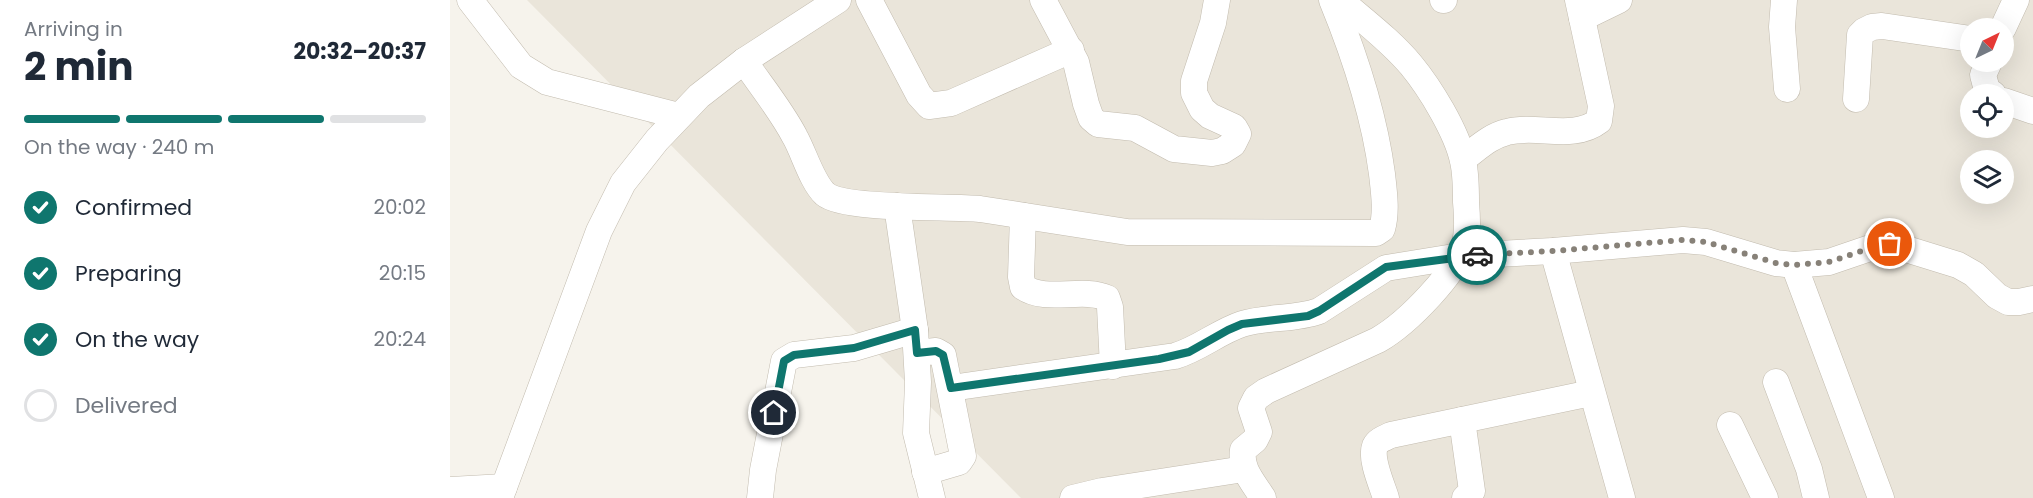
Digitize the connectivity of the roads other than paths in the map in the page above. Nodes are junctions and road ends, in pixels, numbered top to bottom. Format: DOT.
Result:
graph roads {
  1 [pos="470,0"];
  2 [pos="838,0"];
  3 [pos="869,0"];
  4 [pos="1043,0"];
  5 [pos="1217,0"];
  6 [pos="1332,0"];
  7 [pos="1340,0"];
  8 [pos="1619,0"];
  9 [pos="1784,0"];
  10 [pos="2016,0"];
  11 [pos="1580,9"];
  12 [pos="2008,18"];
  13 [pos="1960,37"];
  14 [pos="1071,50"];
  15 [pos="744,61"];
  16 [pos="1787,89"];
  17 [pos="1856,99"];
  18 [pos="2014,104"];
  19 [pos="2033,111"];
  20 [pos="679,117"];
  21 [pos="1463,159"];
  22 [pos="897,206"];
  23 [pos="1023,216"];
  24 [pos="1383,229"];
  25 [pos="1553,251"];
  26 [pos="1460,256"];
  27 [pos="1794,265"];
  28 [pos="1386,267"];
  29 [pos="2033,299"];
  30 [pos="916,342"];
  31 [pos="1113,366"];
  32 [pos="1776,382"];
  33 [pos="951,388"];
  34 [pos="1591,393"];
  35 [pos="1462,420"];
  36 [pos="1730,425"];
  37 [pos="1244,469"];
  38 [pos="925,472"];
  39 [pos="450,490"];
  40 [pos="502,492"];
  41 [pos="760,498"];
  42 [pos="932,498"];
  43 [pos="1072,498"];
  44 [pos="1263,498"];
  45 [pos="1386,498"];
  46 [pos="1465,498"];
  47 [pos="1622,498"];
  48 [pos="1765,498"];
  49 [pos="1816,498"];
  50 [pos="1881,498"];
  1 -- 20 [label="street"];
  2 -- 15 [label="street"];
  3 -- 14 [label="street"];
  4 -- 14 [label="street"];
  5 -- 14 [label="street"];
  6 -- 24 [label="street"];
  7 -- 21 [label="street"];
  8 -- 11 [label="street"];
  9 -- 16 [label="street"];
  10 -- 12 [label="street"];
  11 -- 21 [label="street"];
  13 -- 17 [label="street"];
  15 -- 20 [label="street"];
  15 -- 22 [label="street"];
  18 -- 19 [label="street"];
  20 -- 40 [label="street"];
  21 -- 26 [label="street"];
  22 -- 23 [label="street"];
  22 -- 30 [label="street"];
  23 -- 24 [label="street"];
  23 -- 31 [label="street"];
  24 -- 28 [label="street"];
  25 -- 26 [label="street"];
  25 -- 27 [label="street"];
  25 -- 34 [label="street"];
  26 -- 28 [label="street"];
  26 -- 37 [label="street"];
  27 -- 29 [label="street"];
  27 -- 50 [label="street"];
  28 -- 31 [label="street"];
  30 -- 33 [label="street"];
  30 -- 38 [label="street"];
  30 -- 41 [label="street"];
  31 -- 33 [label="street"];
  32 -- 49 [label="street"];
  33 -- 38 [label="street"];
  34 -- 35 [label="street"];
  34 -- 47 [label="street"];
  35 -- 45 [label="street"];
  35 -- 46 [label="street"];
  36 -- 48 [label="street"];
  37 -- 43 [label="street"];
  37 -- 44 [label="street"];
  38 -- 42 [label="street"];
  39 -- 40 [label="street"];
}
